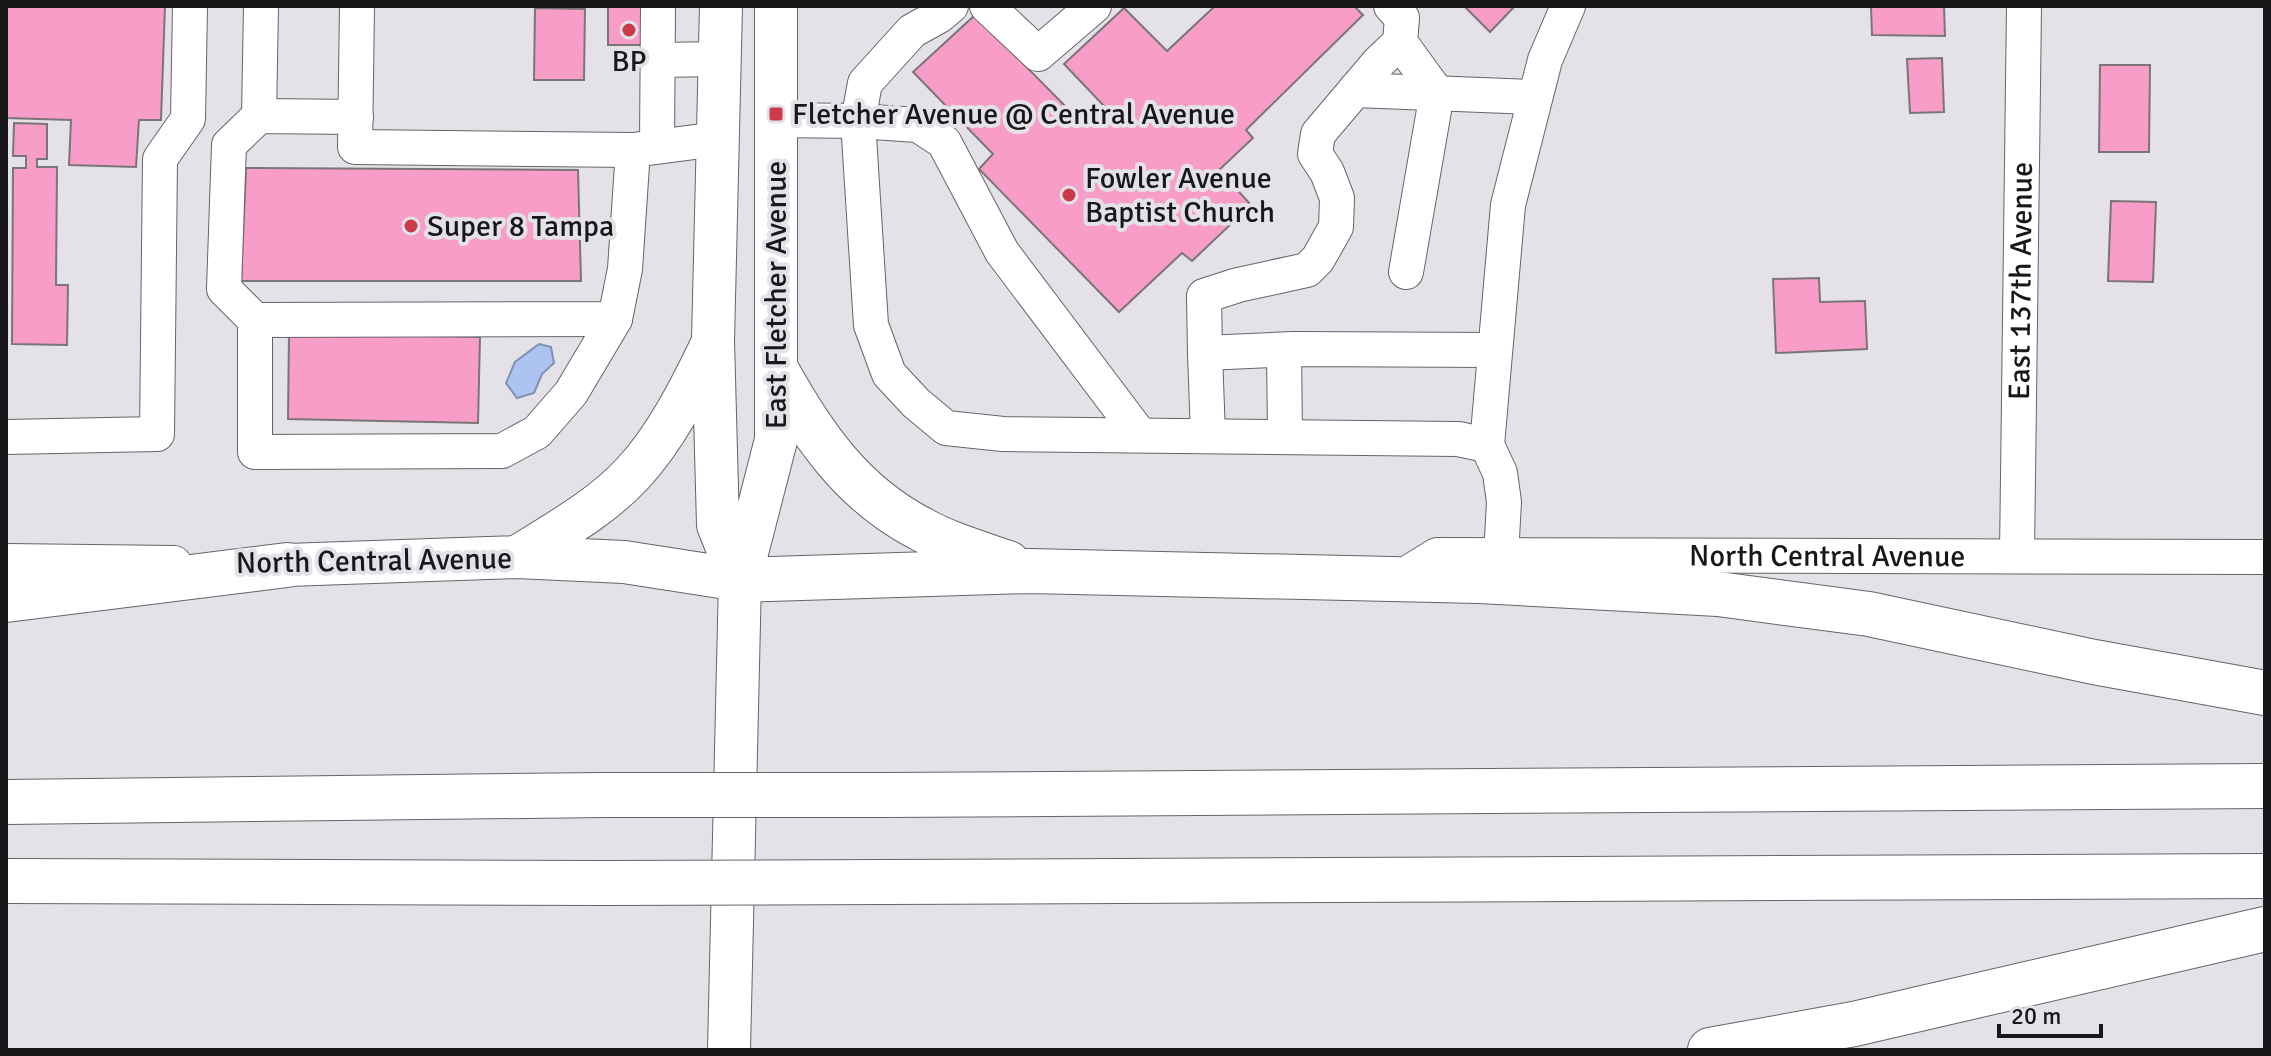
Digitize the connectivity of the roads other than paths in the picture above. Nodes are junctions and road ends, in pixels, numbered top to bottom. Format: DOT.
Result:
graph roads {
  1 [pos="190,6"];
  2 [pos="261,6"];
  3 [pos="357,6"];
  4 [pos="658,6"];
  5 [pos="721,6"];
  6 [pos="776,6"];
  7 [pos="951,6"];
  8 [pos="987,6"];
  9 [pos="1094,6"];
  10 [pos="1391,6"];
  11 [pos="1568,6"];
  12 [pos="2024,6"];
  13 [pos="1400,42"];
  14 [pos="720,59"];
  15 [pos="658,60"];
  16 [pos="1355,90"];
  17 [pos="1437,93"];
  18 [pos="1535,97"];
  19 [pos="259,116"];
  20 [pos="356,117"];
  21 [pos="776,120"];
  22 [pos="858,121"];
  23 [pos="718,139"];
  24 [pos="645,148"];
  25 [pos="1406,272"];
  26 [pos="615,319"];
  27 [pos="255,320"];
  28 [pos="713,341"];
  29 [pos="1284,350"];
  30 [pos="1495,350"];
  31 [pos="1205,353"];
  32 [pos="777,371"];
  33 [pos="1140,435"];
  34 [pos="1208,436"];
  35 [pos="6,437"];
  36 [pos="1285,437"];
  37 [pos="1487,445"];
  38 [pos="2017,555"];
  39 [pos="1501,556"];
  40 [pos="517,557"];
  41 [pos="2265,557"];
  42 [pos="6,561"];
  43 [pos="287,565"];
  44 [pos="1029,571"];
  45 [pos="1398,579"];
  46 [pos="740,580"];
  47 [pos="6,600"];
  48 [pos="2265,693"];
  49 [pos="2265,786"];
  50 [pos="6,802"];
  51 [pos="2265,876"];
  52 [pos="6,881"];
  53 [pos="2265,929"];
  54 [pos="729,1050"];
  55 [pos="1710,1050"];
  1 -- 35 [label="street"];
  2 -- 19 [label="street"];
  3 -- 20 [label="street"];
  4 -- 15 [label="street"];
  5 -- 14 [label="main road, East Fletcher Avenue"];
  6 -- 21 [label="main road, East Fletcher Avenue"];
  7 -- 22 [label="street"];
  8 -- 9 [label="street"];
  10 -- 13 [label="street"];
  11 -- 18 [label="street"];
  12 -- 38 [label="street, East 137th Avenue"];
  13 -- 16 [label="street"];
  13 -- 17 [label="street"];
  14 -- 15 [label="street"];
  14 -- 23 [label="main road, East Fletcher Avenue"];
  15 -- 24 [label="street"];
  16 -- 17 [label="street"];
  16 -- 31 [label="street"];
  17 -- 18 [label="street"];
  17 -- 25 [label="street"];
  18 -- 30 [label="street"];
  19 -- 20 [label="street"];
  19 -- 27 [label="street"];
  20 -- 24 [label="street"];
  21 -- 22 [label="street"];
  21 -- 32 [label="main road, East Fletcher Avenue"];
  22 -- 33 [label="street"];
  22 -- 33 [label="street"];
  23 -- 24 [label="street"];
  23 -- 28 [label="main road, East Fletcher Avenue"];
  24 -- 26 [label="street"];
  26 -- 27 [label="street"];
  26 -- 27 [label="street"];
  28 -- 40 [label="main road"];
  28 -- 46 [label="main road, East Fletcher Avenue"];
  29 -- 30 [label="street"];
  29 -- 31 [label="street"];
  29 -- 36 [label="street"];
  30 -- 37 [label="street"];
  31 -- 34 [label="street"];
  32 -- 44 [label="highway"];
  32 -- 46 [label="main road, East Fletcher Avenue"];
  33 -- 34 [label="street"];
  34 -- 36 [label="street"];
  36 -- 37 [label="street"];
  37 -- 39 [label="street"];
  38 -- 39 [label="street, North Central Avenue"];
  38 -- 41 [label="street, North Central Avenue"];
  39 -- 45 [label="street, North Central Avenue"];
  40 -- 43 [label="main road, North Central Avenue"];
  40 -- 46 [label="main road, North Central Avenue"];
  42 -- 43 [label="street, North Central Avenue"];
  43 -- 47 [label="highway"];
  44 -- 45 [label="highway"];
  44 -- 46 [label="highway"];
  45 -- 48 [label="highway"];
  46 -- 54 [label="main road, East Fletcher Avenue"];
  49 -- 50 [label="highway, bridge"];
  51 -- 52 [label="highway, bridge"];
  53 -- 55 [label="highway"];
}
